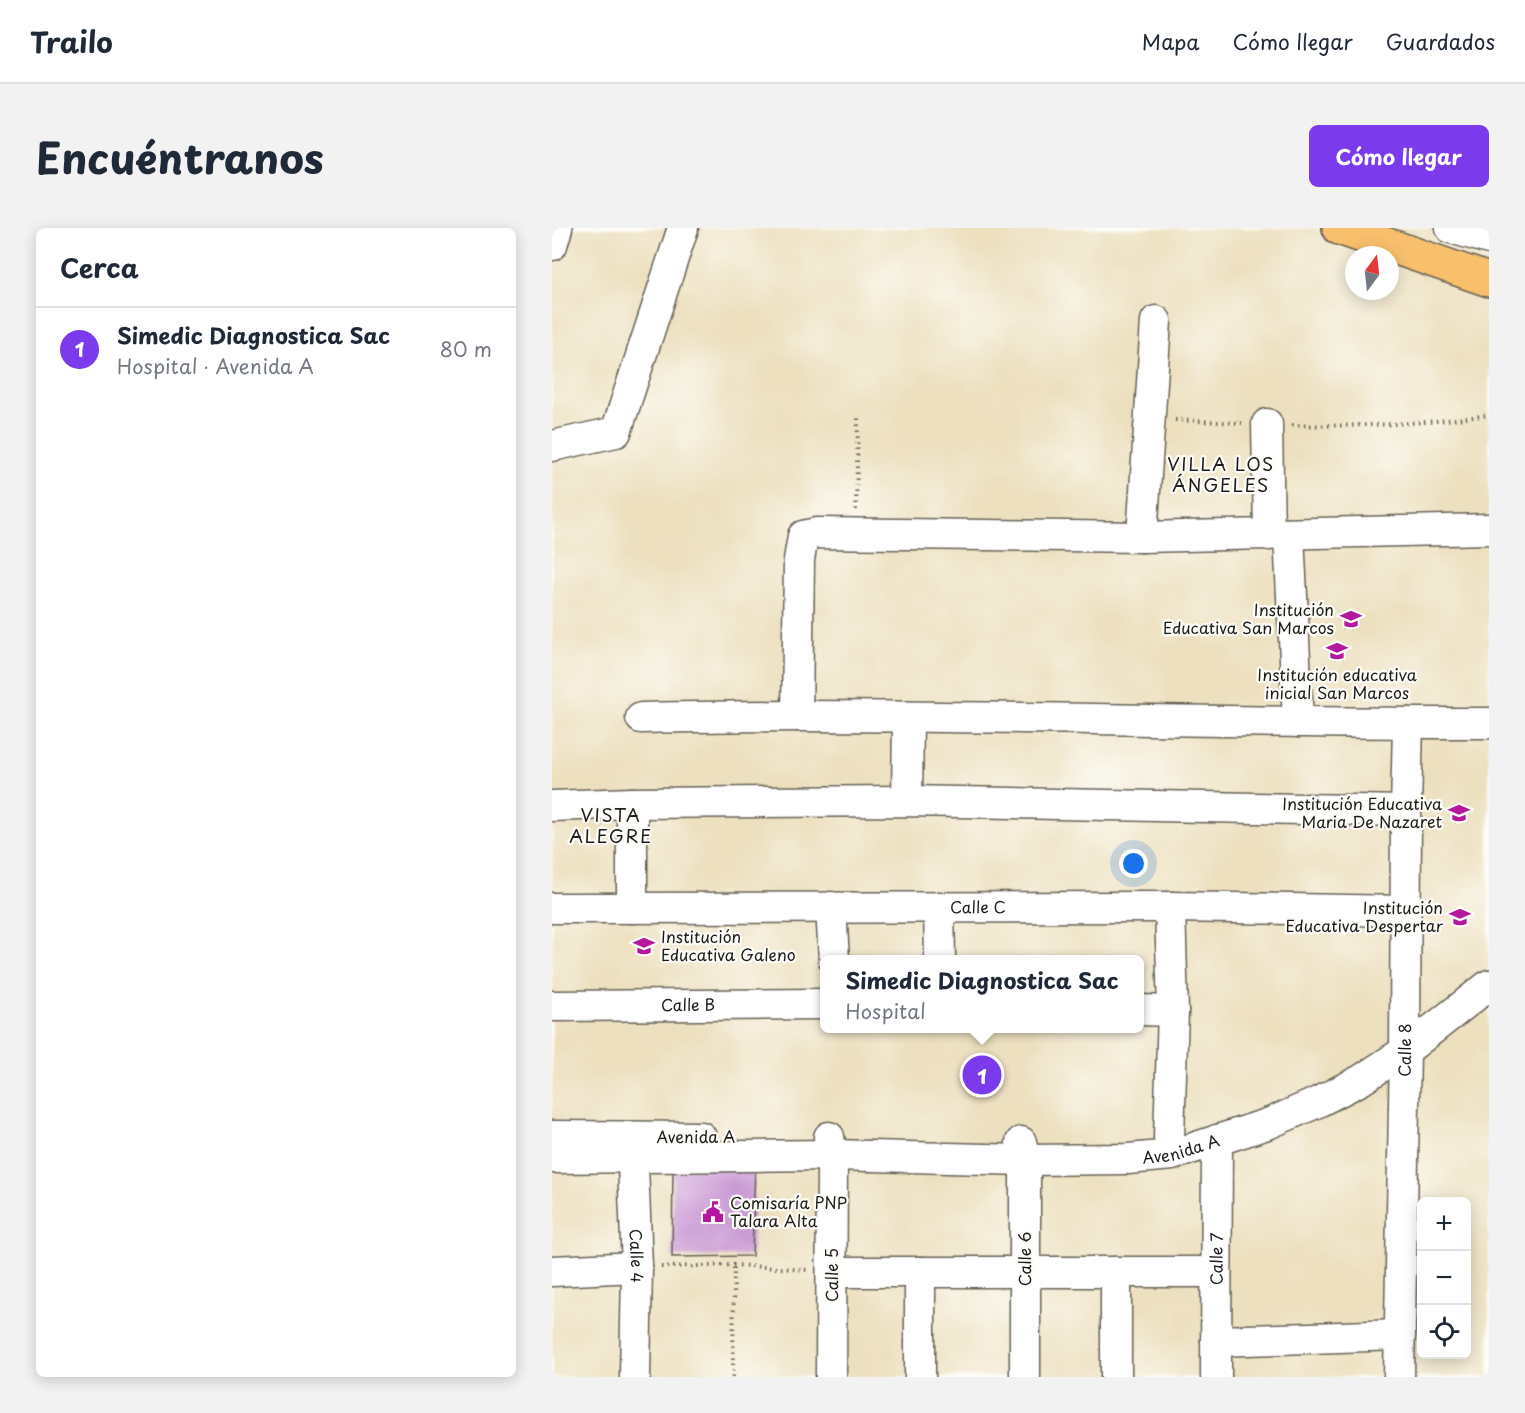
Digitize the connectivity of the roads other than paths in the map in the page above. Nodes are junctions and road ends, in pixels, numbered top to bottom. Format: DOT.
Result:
graph roads {
  1 [pos="557,228"];
  2 [pos="683,228"];
  3 [pos="1339,228"];
  4 [pos="1451,228"];
  5 [pos="1484,235"];
  6 [pos="552,245"];
  7 [pos="1489,280"];
  8 [pos="1156,321"];
  9 [pos="1267,424"];
  10 [pos="552,446"];
  11 [pos="1489,529"];
  12 [pos="1279,534"];
  13 [pos="1142,537"];
  14 [pos="797,716"];
  15 [pos="908,717"];
  16 [pos="641,718"];
  17 [pos="1298,722"];
  18 [pos="1408,723"];
  19 [pos="1489,723"];
  20 [pos="907,801"];
  21 [pos="632,803"];
  22 [pos="552,806"];
  23 [pos="1406,811"];
  24 [pos="831,907"];
  25 [pos="939,907"];
  26 [pos="1170,907"];
  27 [pos="552,908"];
  28 [pos="632,908"];
  29 [pos="1405,911"];
  30 [pos="834,955"];
  31 [pos="940,955"];
  32 [pos="1489,985"];
  33 [pos="820,1004"];
  34 [pos="552,1006"];
  35 [pos="1144,1010"];
  36 [pos="1173,1011"];
  37 [pos="1405,1051"];
  38 [pos="552,1136"];
  39 [pos="1169,1137"];
  40 [pos="1217,1140"];
  41 [pos="831,1146"];
  42 [pos="632,1147"];
  43 [pos="1023,1151"];
  44 [pos="552,1158"];
  45 [pos="637,1267"];
  46 [pos="552,1271"];
  47 [pos="831,1272"];
  48 [pos="920,1272"];
  49 [pos="1025,1272"];
  50 [pos="1116,1272"];
  51 [pos="1216,1272"];
  52 [pos="1400,1335"];
  53 [pos="1216,1341"];
  54 [pos="635,1377"];
  55 [pos="831,1377"];
  56 [pos="921,1377"];
  57 [pos="1025,1377"];
  58 [pos="1116,1377"];
  59 [pos="1216,1377"];
  60 [pos="1400,1377"];
  1 -- 6 [label="street"];
  2 -- 10 [label="street"];
  3 -- 7 [label="main road"];
  4 -- 5 [label="street"];
  8 -- 13 [label="street"];
  9 -- 12 [label="street"];
  11 -- 12 [label="street"];
  12 -- 13 [label="street"];
  12 -- 17 [label="street"];
  13 -- 14 [label="street"];
  14 -- 15 [label="street"];
  14 -- 16 [label="street"];
  15 -- 17 [label="street"];
  15 -- 20 [label="street"];
  17 -- 18 [label="street"];
  18 -- 19 [label="street"];
  18 -- 23 [label="street, Calle 8"];
  20 -- 21 [label="street"];
  20 -- 23 [label="street"];
  21 -- 22 [label="street"];
  21 -- 28 [label="street"];
  23 -- 29 [label="street, Calle 8"];
  24 -- 25 [label="street, Calle C"];
  24 -- 28 [label="street, Calle C"];
  24 -- 30 [label="street"];
  25 -- 26 [label="street, Calle C"];
  25 -- 31 [label="street"];
  26 -- 29 [label="street, Calle C"];
  26 -- 36 [label="street"];
  27 -- 28 [label="street, Calle C"];
  29 -- 37 [label="street, Calle 8"];
  32 -- 37 [label="street"];
  33 -- 34 [label="street, Calle B"];
  35 -- 36 [label="street"];
  36 -- 39 [label="street"];
  37 -- 40 [label="street"];
  37 -- 52 [label="street, Calle 8"];
  38 -- 42 [label="street, Avenida A"];
  39 -- 40 [label="street, Avenida A"];
  39 -- 43 [label="street, Avenida A"];
  40 -- 43 [label="street, Avenida A"];
  40 -- 51 [label="street, Calle 7"];
  41 -- 42 [label="street, Avenida A"];
  41 -- 43 [label="street, Avenida A"];
  41 -- 47 [label="street, Calle 5"];
  42 -- 44 [label="street, Avenida A"];
  42 -- 45 [label="street, Calle 4"];
  43 -- 49 [label="street, Calle 6"];
  45 -- 46 [label="street"];
  45 -- 54 [label="street, Calle 4"];
  47 -- 48 [label="street"];
  47 -- 55 [label="street, Calle 5"];
  48 -- 49 [label="street"];
  48 -- 56 [label="street"];
  49 -- 50 [label="street"];
  49 -- 57 [label="street, Calle 6"];
  50 -- 51 [label="street"];
  50 -- 58 [label="street"];
  51 -- 53 [label="street, Calle 7"];
  52 -- 53 [label="street"];
  52 -- 60 [label="street, Calle 8"];
  53 -- 59 [label="street, Calle 7"];
}
